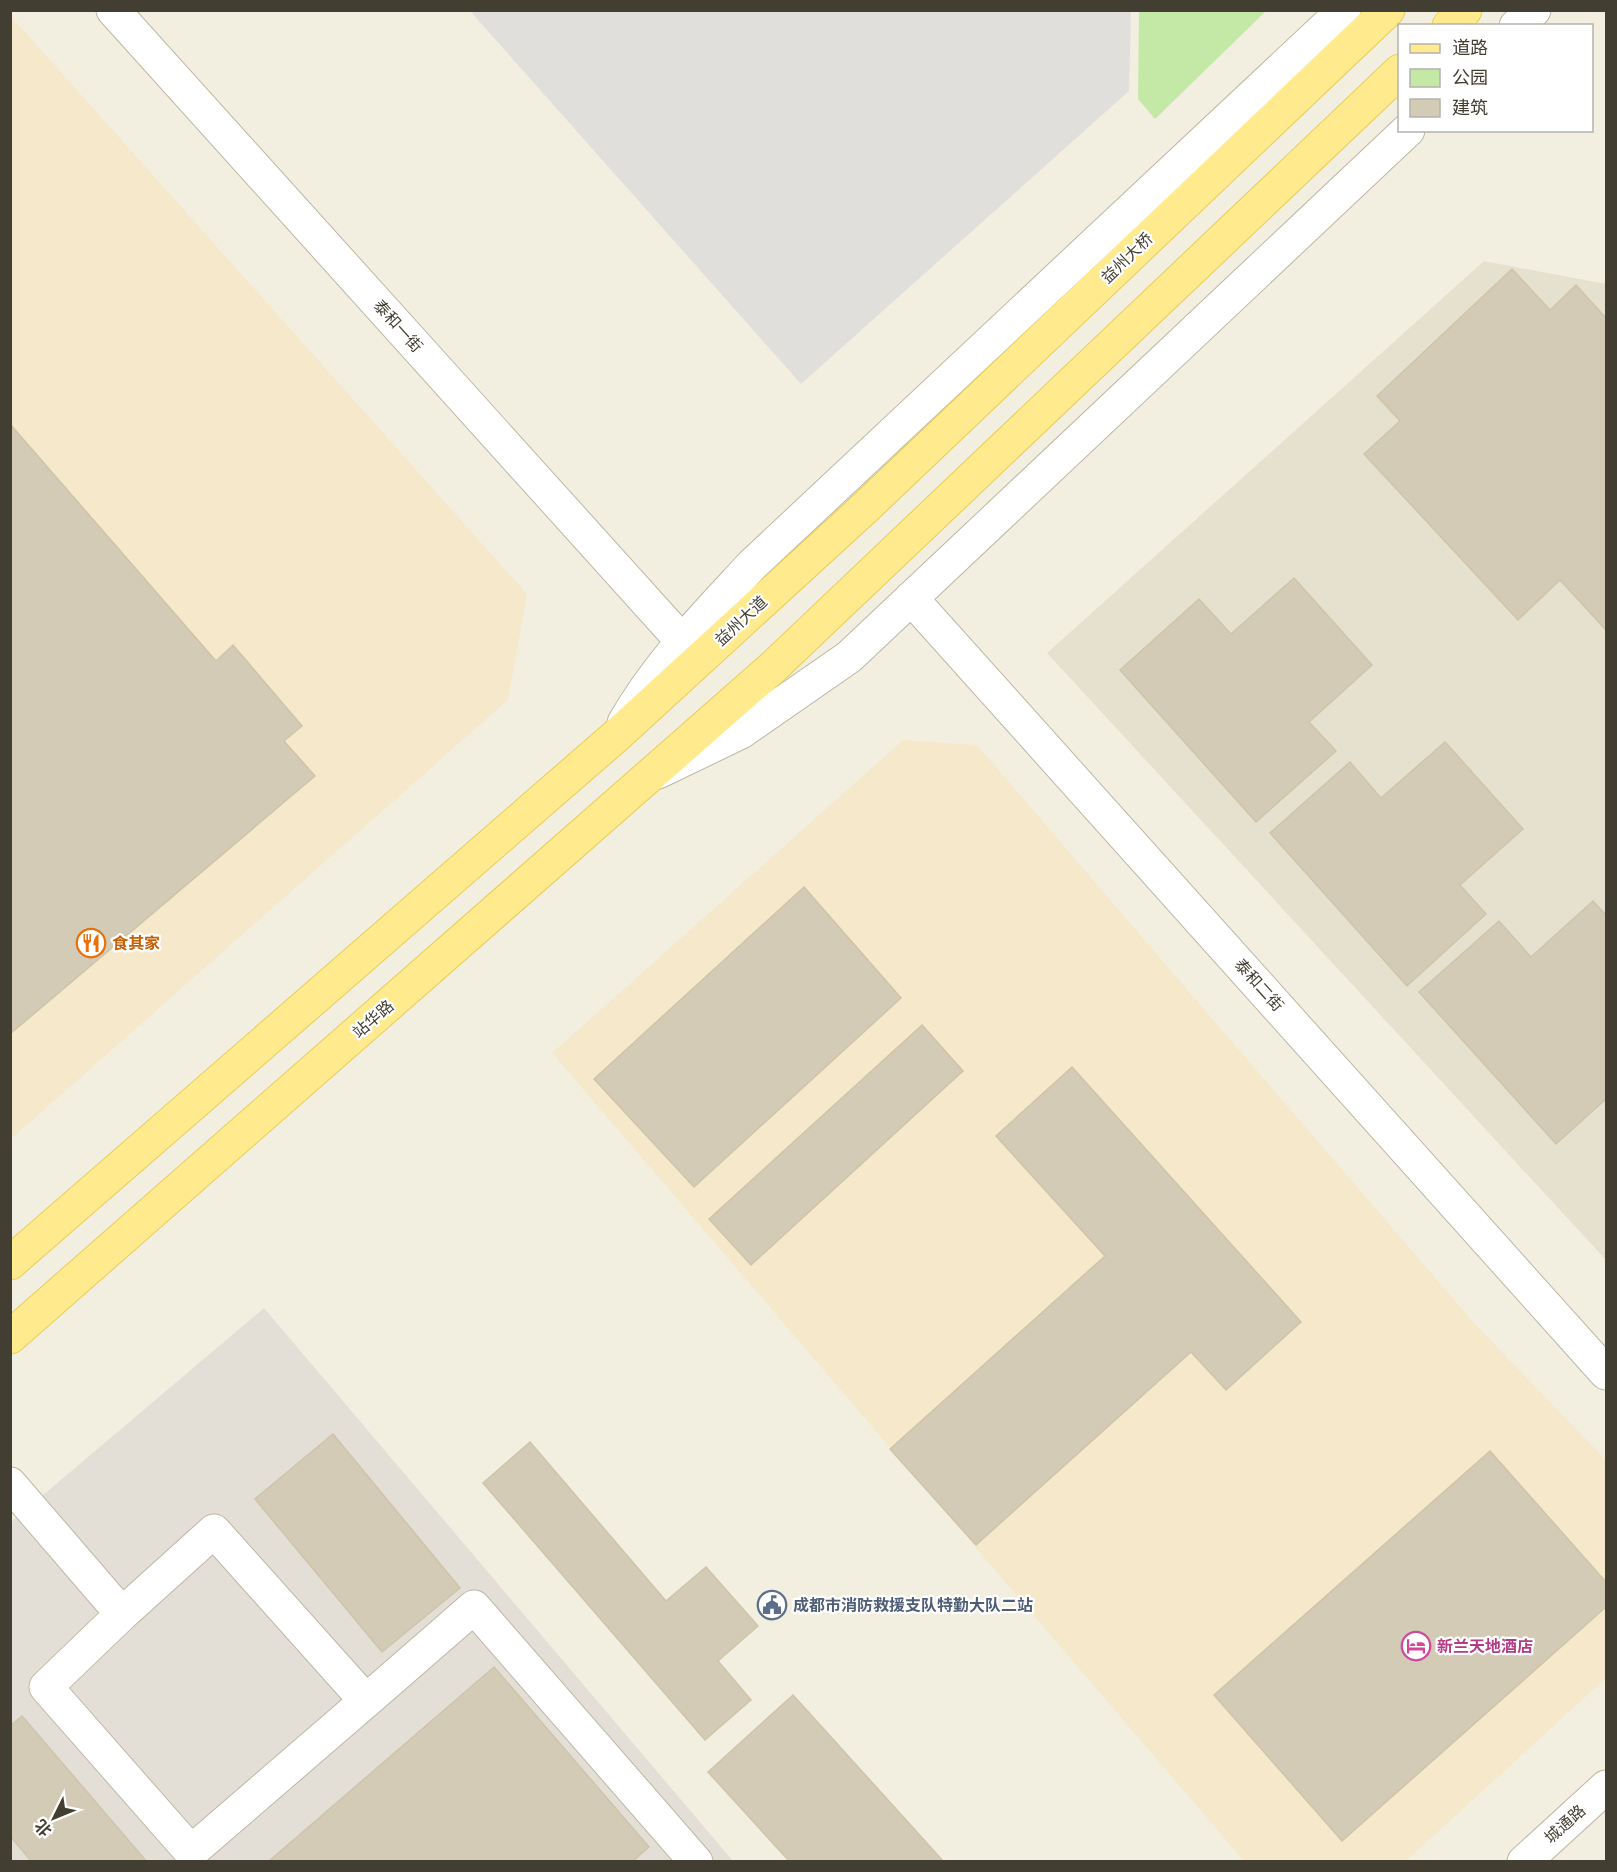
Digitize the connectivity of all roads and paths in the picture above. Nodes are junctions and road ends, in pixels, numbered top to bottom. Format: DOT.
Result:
graph roads {
  1 [pos="113,10"];
  2 [pos="1344,10"];
  3 [pos="1389,10"];
  4 [pos="1465,10"];
  5 [pos="1534,10"];
  6 [pos="1451,24"];
  7 [pos="1518,24"];
  8 [pos="1398,73"];
  9 [pos="1406,132"];
  10 [pos="867,506"];
  11 [pos="911,598"];
  12 [pos="682,641"];
  13 [pos="616,736"];
  14 [pos="651,775"];
  15 [pos="10,1263"];
  16 [pos="10,1337"];
  17 [pos="1606,1373"];
  18 [pos="10,1484"];
  19 [pos="122,1614"];
  20 [pos="366,1701"];
  21 [pos="1606,1787"];
  22 [pos="696,1862"];
  23 [pos="1524,1862"];
  1 -- 12 [label="street, 泰和一街"];
  2 -- 12 [label="street"];
  3 -- 10 [label="main road, 益州大桥"];
  4 -- 6 [label="main road"];
  5 -- 7 [label="street"];
  8 -- 14 [label="main road, 站华路"];
  9 -- 11 [label="street"];
  10 -- 13 [label="main road, 益州大道"];
  11 -- 14 [label="street"];
  11 -- 17 [label="street, 泰和二街"];
  12 -- 13 [label="street"];
  13 -- 15 [label="main road"];
  14 -- 16 [label="main road, 站华路"];
  18 -- 19 [label="street"];
  19 -- 20 [label="street"];
  19 -- 20 [label="street"];
  20 -- 22 [label="street"];
  21 -- 23 [label="street, 城通路"];
}
